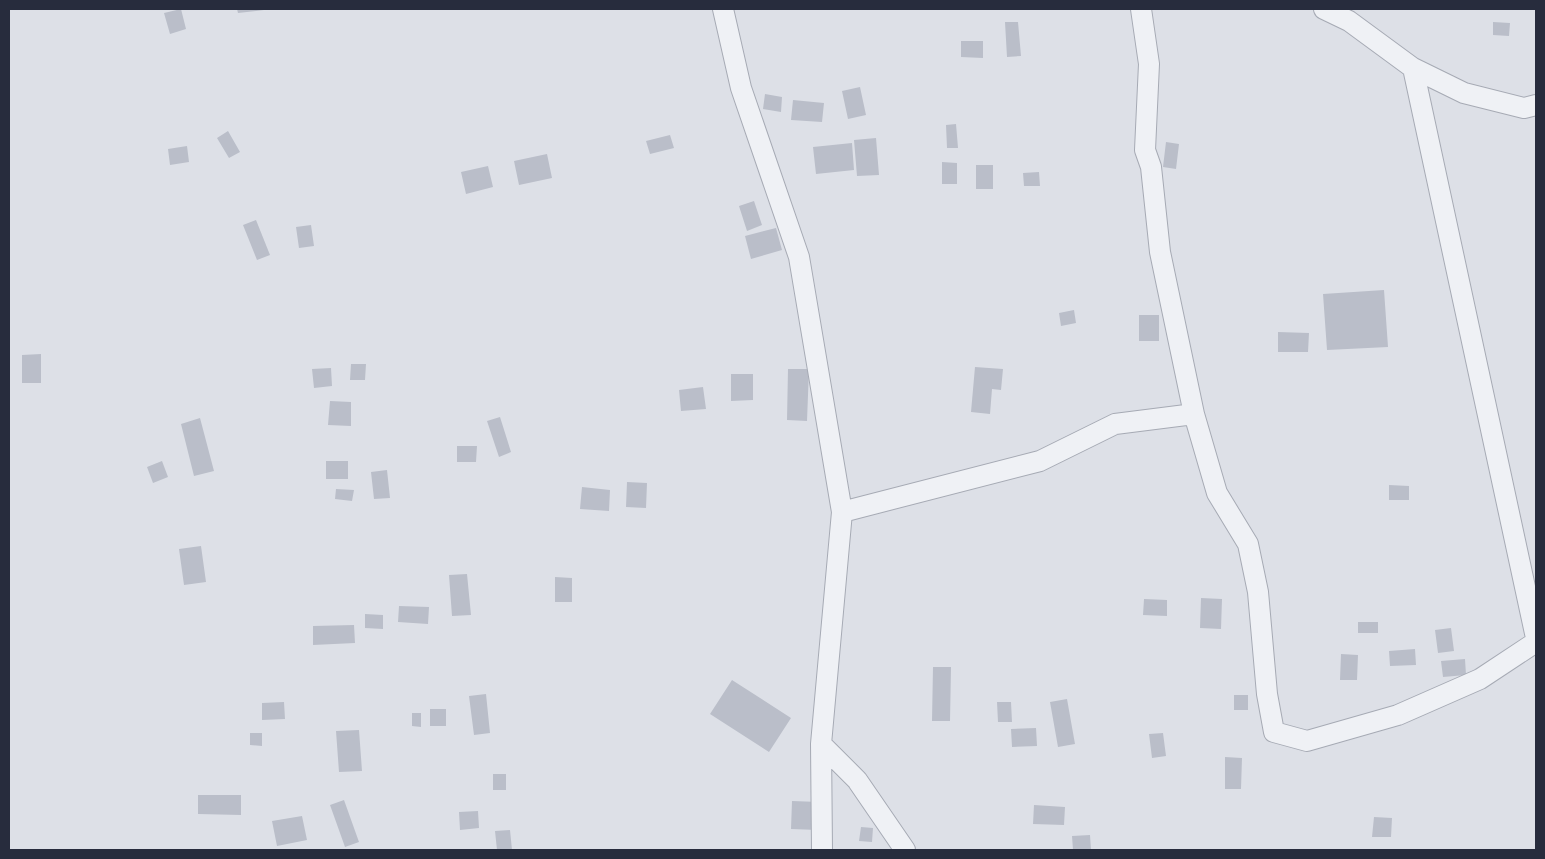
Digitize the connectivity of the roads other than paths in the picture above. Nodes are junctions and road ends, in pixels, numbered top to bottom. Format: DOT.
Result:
graph roads {
  1 [pos="723,9"];
  2 [pos="1141,9"];
  3 [pos="1324,9"];
  4 [pos="1413,68"];
  5 [pos="1536,105"];
  6 [pos="1194,414"];
  7 [pos="842,512"];
  8 [pos="1536,638"];
  9 [pos="1536,642"];
  10 [pos="821,744"];
  11 [pos="822,850"];
  12 [pos="905,850"];
  1 -- 7 [label="street"];
  2 -- 6 [label="street"];
  3 -- 4 [label="street"];
  4 -- 5 [label="street"];
  4 -- 8 [label="street"];
  6 -- 7 [label="street"];
  6 -- 9 [label="street"];
  7 -- 10 [label="street"];
  10 -- 11 [label="street"];
  10 -- 12 [label="street"];
}
